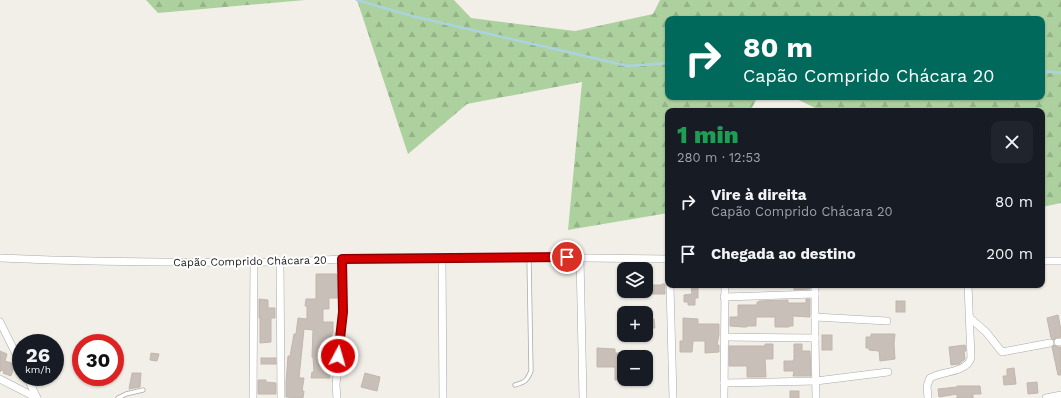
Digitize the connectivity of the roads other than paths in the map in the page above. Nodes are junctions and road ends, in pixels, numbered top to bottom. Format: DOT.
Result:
graph roads {
  1 [pos="580,257"];
  2 [pos="0,258"];
  3 [pos="442,258"];
  4 [pos="529,258"];
  5 [pos="342,259"];
  6 [pos="665,259"];
  7 [pos="1045,261"];
  8 [pos="1061,261"];
  9 [pos="254,262"];
  10 [pos="280,262"];
  11 [pos="670,288"];
  12 [pos="725,288"];
  13 [pos="815,288"];
  14 [pos="968,288"];
  15 [pos="815,294"];
  16 [pos="724,297"];
  17 [pos="815,317"];
  18 [pos="970,318"];
  19 [pos="888,321"];
  20 [pos="0,322"];
  21 [pos="724,337"];
  22 [pos="815,338"];
  23 [pos="1056,342"];
  24 [pos="12,346"];
  25 [pos="888,372"];
  26 [pos="0,379"];
  27 [pos="816,381"];
  28 [pos="724,383"];
  29 [pos="515,385"];
  30 [pos="31,386"];
  31 [pos="143,390"];
  32 [pos="1061,396"];
  33 [pos="37,398"];
  34 [pos="42,398"];
  35 [pos="118,398"];
  36 [pos="254,398"];
  37 [pos="281,398"];
  38 [pos="337,398"];
  39 [pos="443,398"];
  40 [pos="583,398"];
  41 [pos="673,398"];
  42 [pos="724,398"];
  43 [pos="816,398"];
  44 [pos="928,398"];
  45 [pos="1046,398"];
  1 -- 4 [label="street, Capão Comprido Chácara 20"];
  1 -- 6 [label="street, Capão Comprido Chácara 20"];
  1 -- 40 [label="street"];
  2 -- 9 [label="street, Capão Comprido Chácara 20"];
  3 -- 4 [label="street, Capão Comprido Chácara 20"];
  3 -- 5 [label="street, Capão Comprido Chácara 20"];
  3 -- 39 [label="street"];
  4 -- 29 [label="lane"];
  5 -- 10 [label="street, Capão Comprido Chácara 20"];
  5 -- 38 [label="street"];
  7 -- 8 [label="street"];
  9 -- 10 [label="street, Capão Comprido Chácara 20"];
  9 -- 36 [label="street"];
  10 -- 37 [label="street"];
  11 -- 41 [label="street"];
  12 -- 16 [label="street"];
  13 -- 15 [label="street"];
  14 -- 18 [label="street"];
  15 -- 16 [label="street"];
  15 -- 17 [label="street"];
  16 -- 21 [label="street"];
  17 -- 19 [label="street"];
  17 -- 22 [label="street"];
  18 -- 23 [label="street"];
  18 -- 44 [label="street"];
  20 -- 24 [label="street"];
  21 -- 22 [label="street"];
  21 -- 28 [label="street"];
  22 -- 27 [label="street"];
  25 -- 27 [label="street"];
  26 -- 33 [label="street"];
  27 -- 28 [label="street"];
  27 -- 43 [label="street"];
  28 -- 42 [label="street"];
  30 -- 33 [label="street"];
  31 -- 35 [label="lane"];
  32 -- 45 [label="street"];
  33 -- 34 [label="lane"];
}
